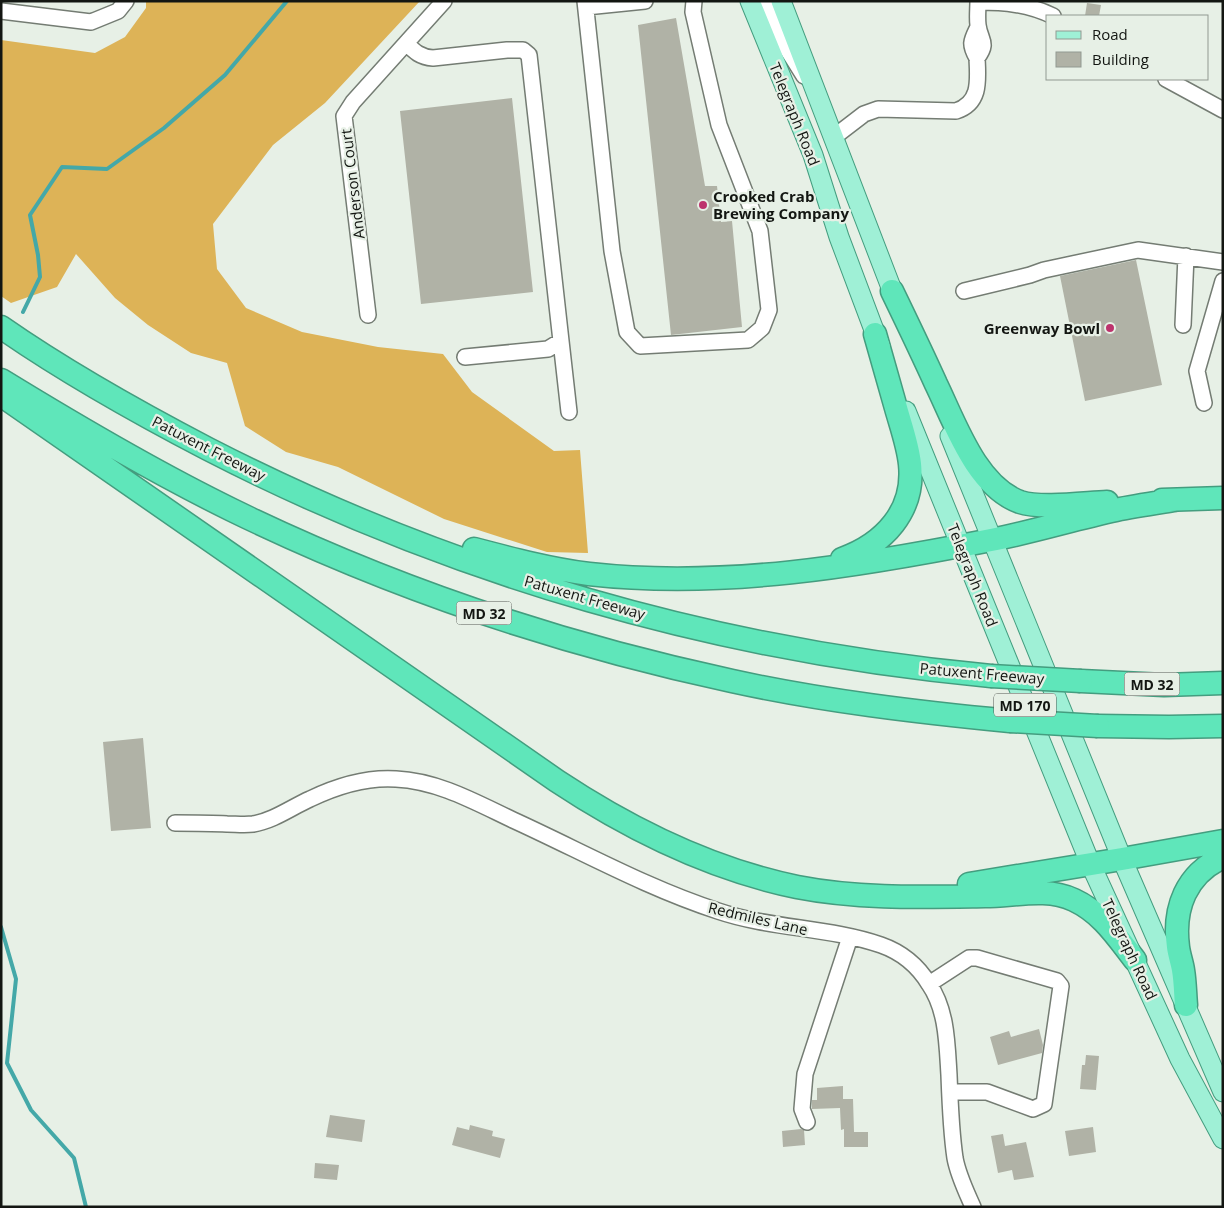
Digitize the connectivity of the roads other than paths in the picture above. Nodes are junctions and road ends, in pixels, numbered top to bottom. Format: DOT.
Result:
graph roads {
  1 [pos="126,1"];
  2 [pos="444,1"];
  3 [pos="645,1"];
  4 [pos="694,1"];
  5 [pos="750,1"];
  6 [pos="764,1"];
  7 [pos="781,1"];
  8 [pos="978,2"];
  9 [pos="586,4"];
  10 [pos="1,11"];
  11 [pos="1050,15"];
  12 [pos="406,44"];
  13 [pos="1168,80"];
  14 [pos="820,100"];
  15 [pos="1223,110"];
  16 [pos="834,137"];
  17 [pos="1186,256"];
  18 [pos="1223,262"];
  19 [pos="1223,281"];
  20 [pos="892,291"];
  21 [pos="964,291"];
  22 [pos="368,314"];
  23 [pos="1183,325"];
  24 [pos="1,327"];
  25 [pos="875,334"];
  26 [pos="562,341"];
  27 [pos="465,357"];
  28 [pos="1,380"];
  29 [pos="1,396"];
  30 [pos="1204,403"];
  31 [pos="569,412"];
  32 [pos="250,470"];
  33 [pos="1223,498"];
  34 [pos="1175,500"];
  35 [pos="993,540"];
  36 [pos="961,546"];
  37 [pos="793,572"];
  38 [pos="1223,683"];
  39 [pos="1223,726"];
  40 [pos="175,822"];
  41 [pos="1223,841"];
  42 [pos="1223,857"];
  43 [pos="1122,859"];
  44 [pos="1090,864"];
  45 [pos="874,896"];
  46 [pos="850,937"];
  47 [pos="1135,960"];
  48 [pos="929,984"];
  49 [pos="1186,1005"];
  50 [pos="950,1092"];
  51 [pos="1223,1092"];
  52 [pos="807,1122"];
  53 [pos="1223,1138"];
  54 [pos="973,1207"];
  1 -- 10 [label="street"];
  2 -- 12 [label="street, Anderson Court"];
  3 -- 9 [label="street"];
  4 -- 9 [label="street"];
  5 -- 25 [label="main road, Telegraph Road / MD 170"];
  6 -- 14 [label="street"];
  7 -- 14 [label="main road, Telegraph Road / MD 170"];
  8 -- 11 [label="street"];
  8 -- 16 [label="street"];
  12 -- 22 [label="street, Anderson Court"];
  12 -- 26 [label="street"];
  13 -- 15 [label="street"];
  14 -- 16 [label="main road, Telegraph Road / MD 170"];
  16 -- 20 [label="main road, Telegraph Road / MD 170"];
  17 -- 18 [label="street"];
  17 -- 21 [label="street"];
  17 -- 23 [label="street"];
  19 -- 30 [label="street"];
  20 -- 34 [label="highway"];
  20 -- 35 [label="main road, Telegraph Road / MD 170"];
  24 -- 32 [label="highway, Patuxent Freeway / MD 32"];
  25 -- 36 [label="main road, Telegraph Road / MD 170"];
  25 -- 37 [label="highway"];
  26 -- 27 [label="street"];
  26 -- 31 [label="street"];
  28 -- 39 [label="highway, MD 32, bridge"];
  29 -- 45 [label="highway"];
  32 -- 37 [label="highway"];
  32 -- 38 [label="highway, Patuxent Freeway / MD 32, bridge"];
  33 -- 34 [label="highway"];
  34 -- 35 [label="highway"];
  35 -- 36 [label="highway"];
  35 -- 43 [label="main road, Telegraph Road / MD 170"];
  36 -- 37 [label="highway"];
  36 -- 44 [label="main road, Telegraph Road / MD 170"];
  40 -- 46 [label="street, Redmiles Lane"];
  41 -- 43 [label="highway"];
  42 -- 49 [label="highway"];
  43 -- 44 [label="highway"];
  43 -- 49 [label="main road, Telegraph Road / MD 170"];
  44 -- 45 [label="highway"];
  44 -- 47 [label="main road, Telegraph Road / MD 170"];
  45 -- 47 [label="highway"];
  46 -- 48 [label="street, Redmiles Lane"];
  46 -- 52 [label="street"];
  47 -- 53 [label="main road, Telegraph Road / MD 170"];
  48 -- 50 [label="street, Redmiles Lane"];
  48 -- 50 [label="street"];
  49 -- 51 [label="main road, Telegraph Road / MD 170"];
  50 -- 54 [label="street, Redmiles Lane"];
}
